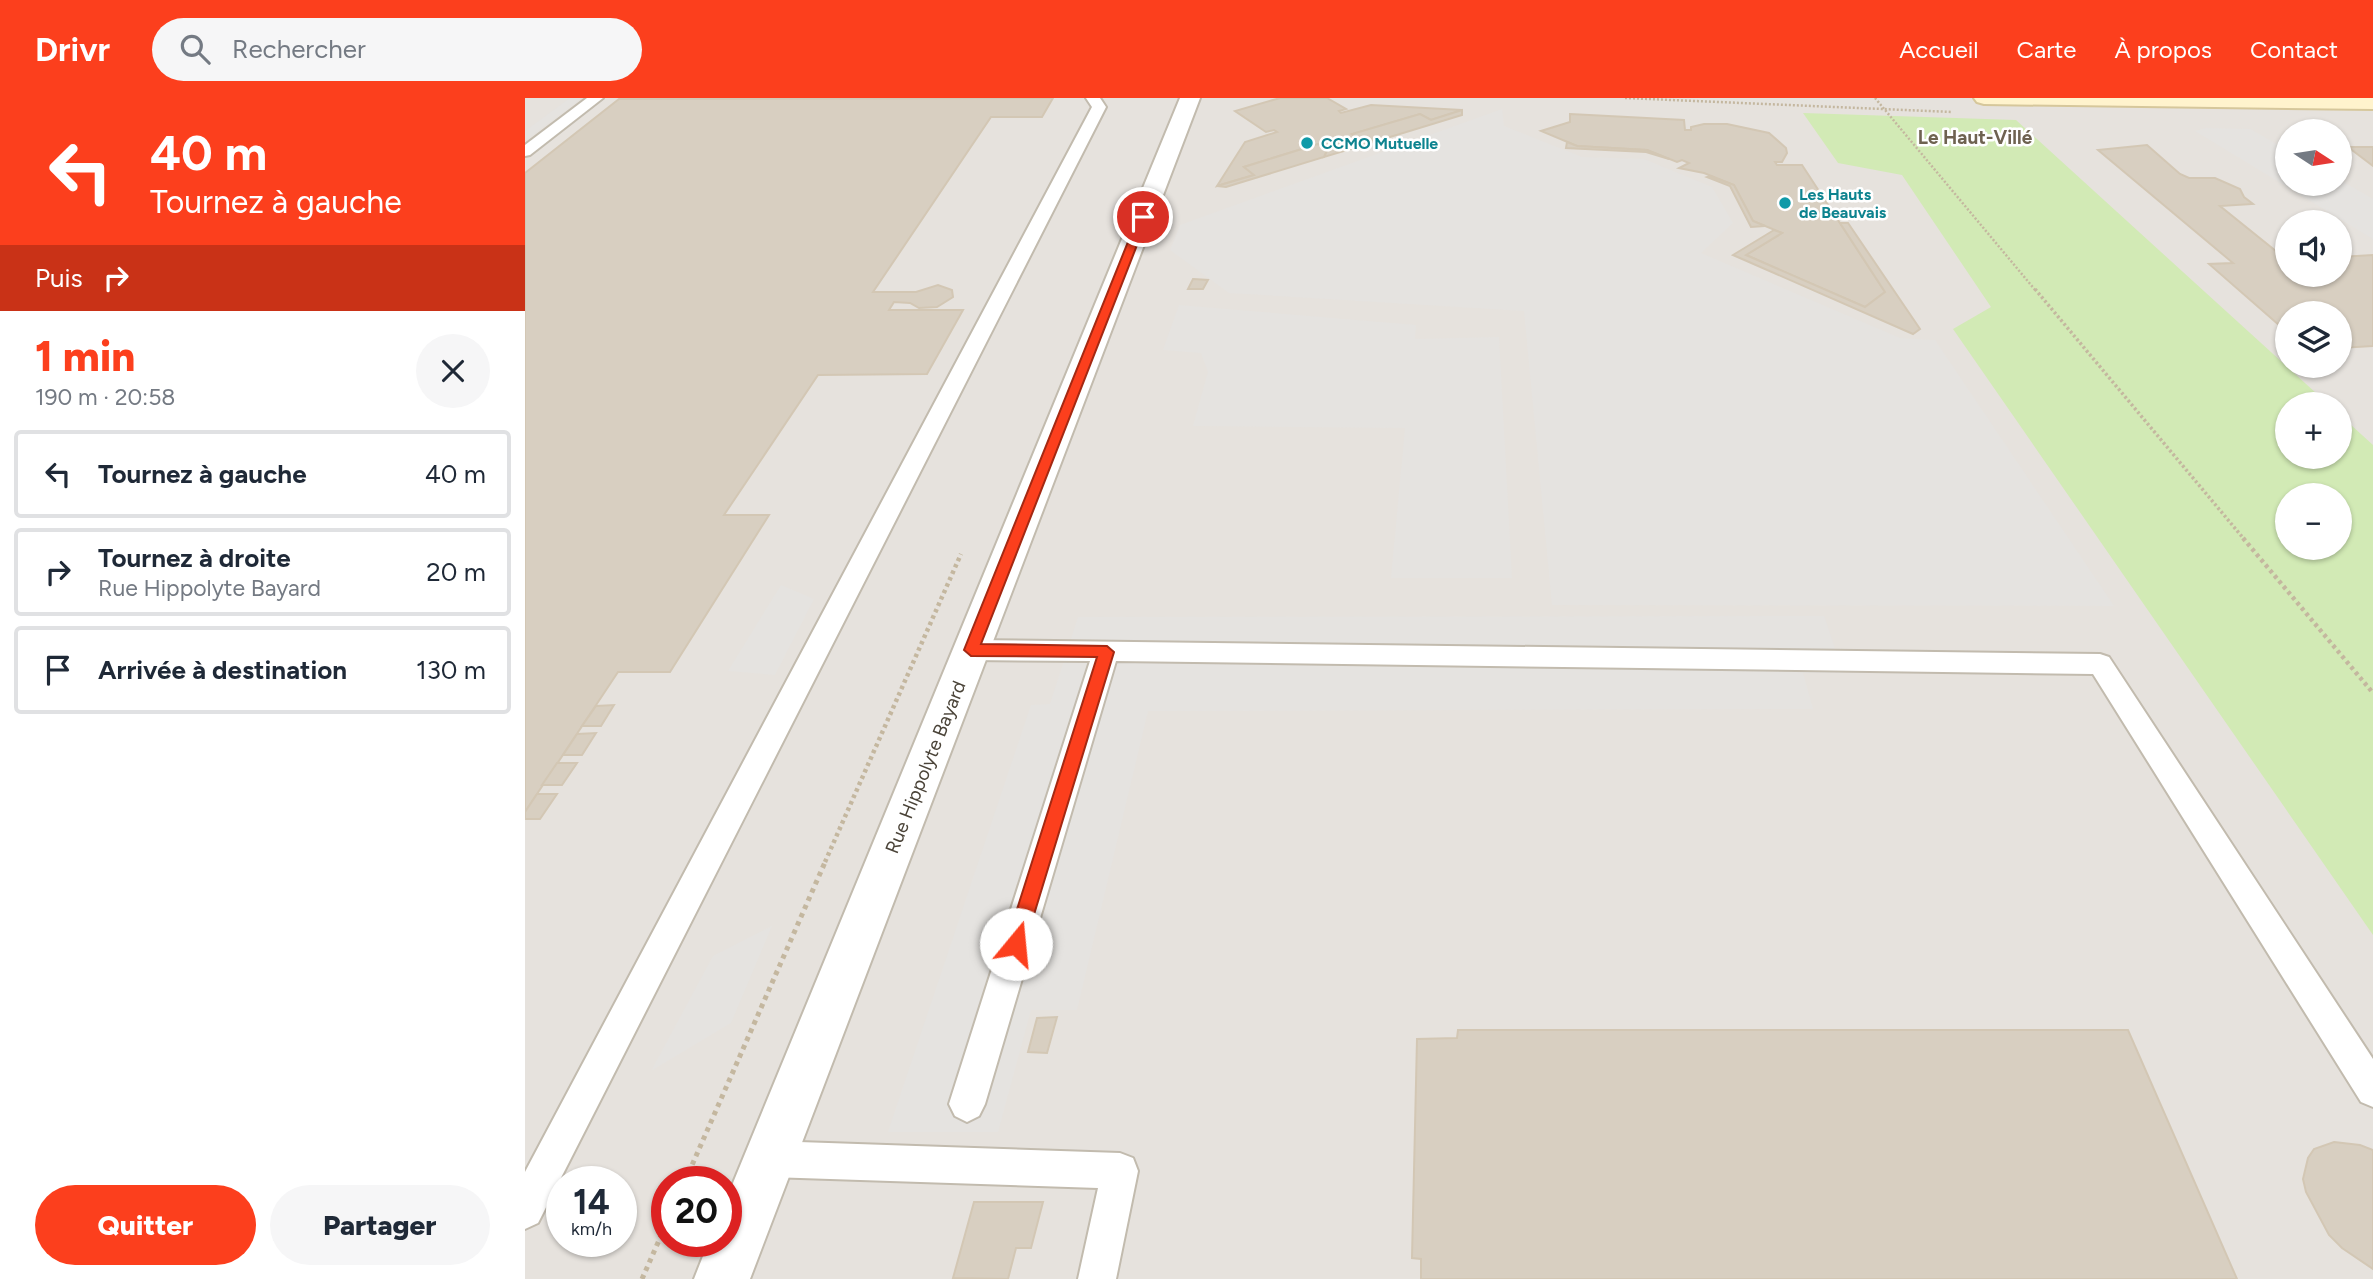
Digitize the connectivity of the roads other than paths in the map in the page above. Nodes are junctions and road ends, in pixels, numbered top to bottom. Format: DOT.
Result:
graph roads {
  1 [pos="596,98"];
  2 [pos="1093,98"];
  3 [pos="1190,98"];
  4 [pos="1984,98"];
  5 [pos="2373,103"];
  6 [pos="525,152"];
  7 [pos="971,650"];
  8 [pos="1107,652"];
  9 [pos="2373,1090"];
  10 [pos="967,1104"];
  11 [pos="770,1159"];
  12 [pos="525,1210"];
  13 [pos="722,1279"];
  14 [pos="1097,1279"];
  1 -- 6 [label="lane"];
  2 -- 12 [label="lane"];
  3 -- 7 [label="street, Rue Hippolyte Bayard"];
  4 -- 5 [label="street"];
  7 -- 8 [label="lane"];
  7 -- 11 [label="street, Rue Hippolyte Bayard"];
  8 -- 9 [label="lane"];
  8 -- 10 [label="lane"];
  11 -- 13 [label="street, Rue Hippolyte Bayard"];
  11 -- 14 [label="lane"];
}
